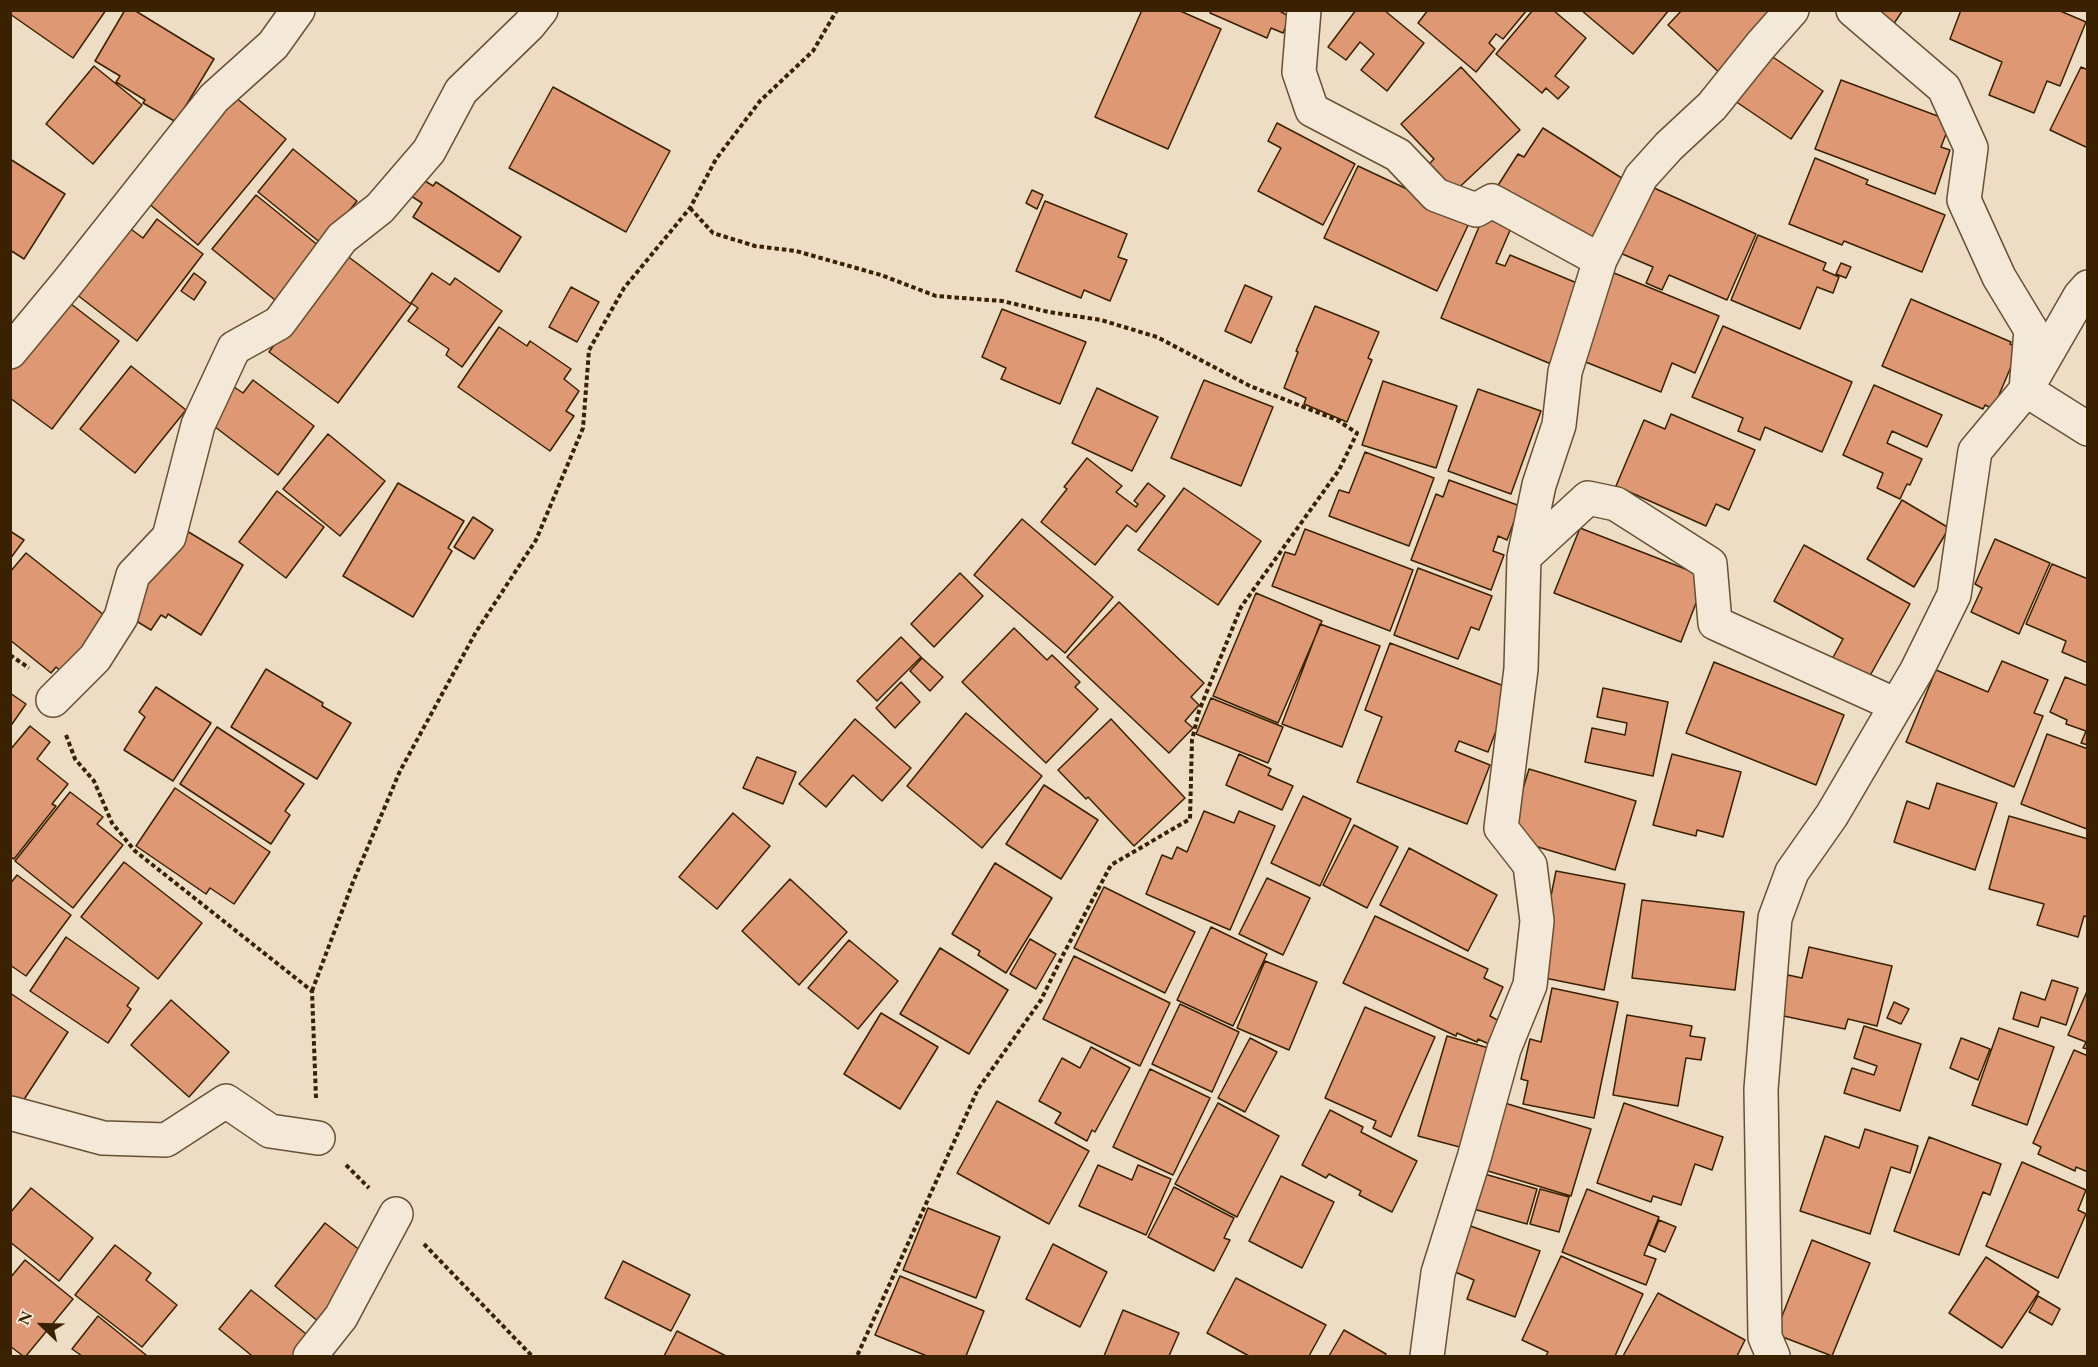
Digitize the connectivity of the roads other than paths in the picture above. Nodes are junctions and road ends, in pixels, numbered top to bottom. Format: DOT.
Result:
graph roads {
  1 [pos="298,10"];
  2 [pos="541,10"];
  3 [pos="1304,10"];
  4 [pos="1791,10"];
  5 [pos="1853,10"];
  6 [pos="1600,260"];
  7 [pos="2088,287"];
  8 [pos="10,352"];
  9 [pos="2026,390"];
  10 [pos="2088,429"];
  11 [pos="1524,557"];
  12 [pos="53,700"];
  13 [pos="1896,705"];
  14 [pos="10,1113"];
  15 [pos="318,1137"];
  16 [pos="396,1214"];
  17 [pos="310,1356"];
  18 [pos="1427,1356"];
  19 [pos="1773,1356"];
  1 -- 8 [label="street"];
  2 -- 12 [label="street"];
  3 -- 6 [label="street"];
  4 -- 6 [label="street"];
  5 -- 9 [label="street"];
  6 -- 11 [label="street"];
  7 -- 9 [label="street"];
  9 -- 10 [label="street"];
  9 -- 13 [label="street"];
  11 -- 13 [label="street"];
  11 -- 18 [label="street"];
  13 -- 19 [label="street"];
  14 -- 15 [label="street"];
  16 -- 17 [label="street"];
}
